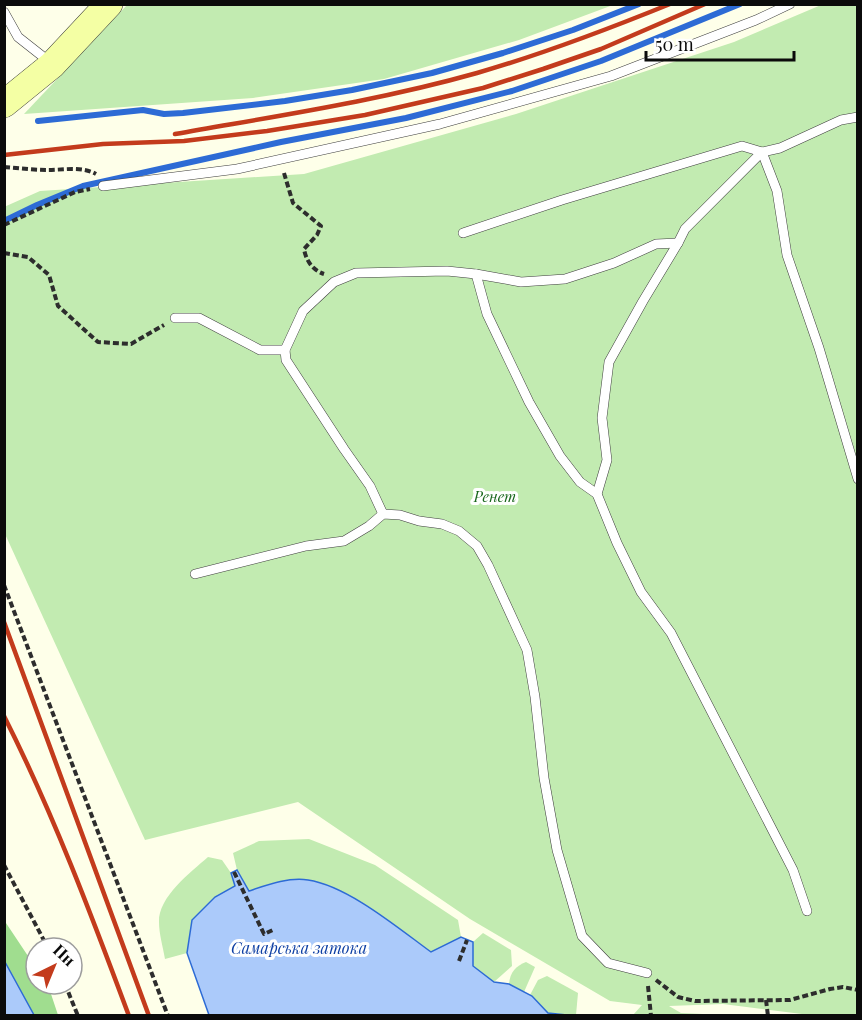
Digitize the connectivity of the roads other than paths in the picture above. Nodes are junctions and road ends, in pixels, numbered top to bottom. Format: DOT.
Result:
graph roads {
  1 [pos="109,4"];
  2 [pos="790,4"];
  3 [pos="4,12"];
  4 [pos="52,64"];
  5 [pos="4,104"];
  6 [pos="858,117"];
  7 [pos="762,152"];
  8 [pos="103,182"];
  9 [pos="463,233"];
  10 [pos="678,243"];
  11 [pos="476,274"];
  12 [pos="176,318"];
  13 [pos="285,350"];
  14 [pos="858,479"];
  15 [pos="597,494"];
  16 [pos="383,513"];
  17 [pos="195,574"];
  18 [pos="807,911"];
  19 [pos="647,973"];
  1 -- 4 [label="street"];
  2 -- 8 [label="lane"];
  3 -- 4 [label="lane"];
  4 -- 5 [label="street"];
  6 -- 7 [label="lane"];
  7 -- 9 [label="lane"];
  7 -- 10 [label="lane"];
  7 -- 14 [label="lane"];
  10 -- 11 [label="lane"];
  10 -- 15 [label="lane"];
  11 -- 13 [label="lane"];
  11 -- 15 [label="lane"];
  12 -- 13 [label="lane"];
  13 -- 16 [label="lane"];
  15 -- 18 [label="lane"];
  16 -- 17 [label="lane"];
  16 -- 19 [label="lane"];
}
